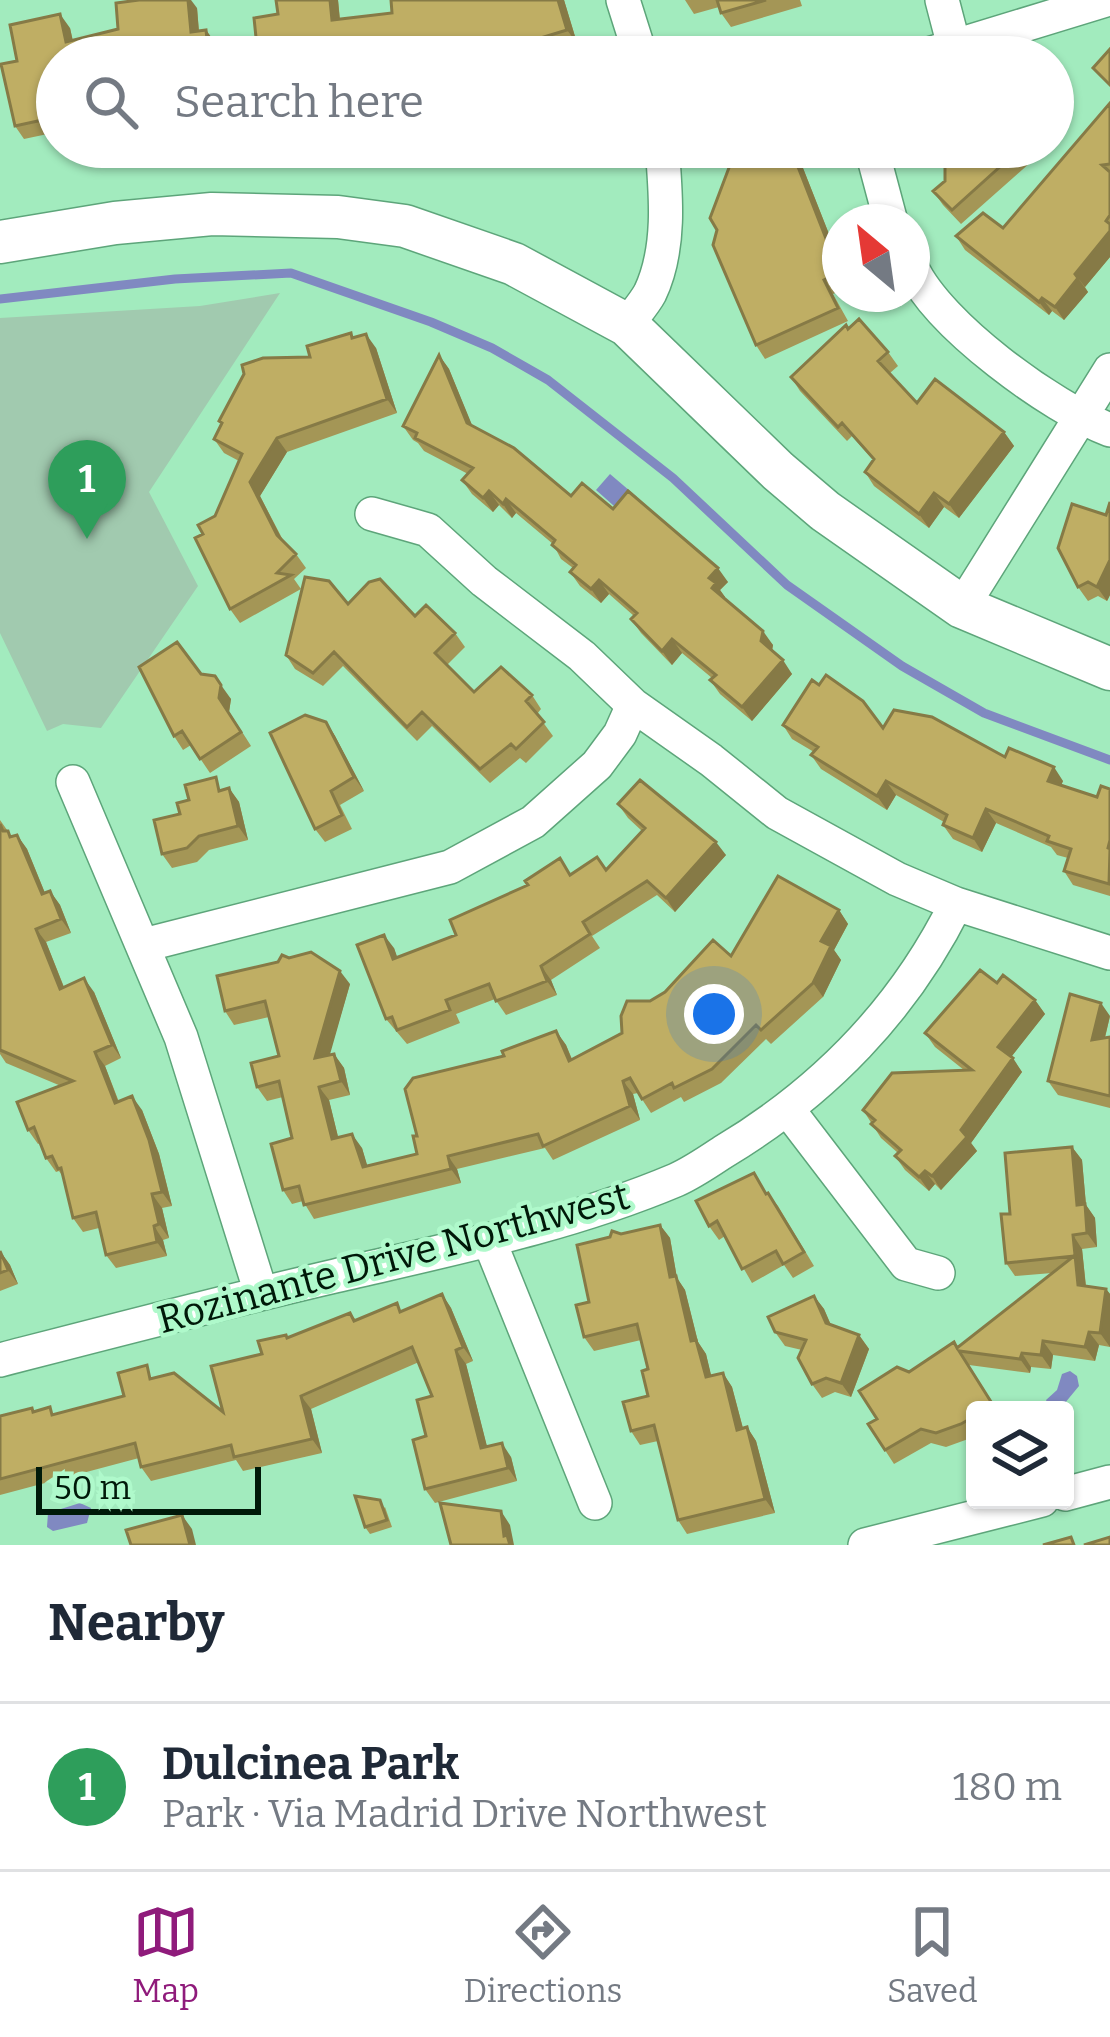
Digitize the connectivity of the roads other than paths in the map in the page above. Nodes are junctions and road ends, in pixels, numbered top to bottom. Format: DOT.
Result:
graph roads {
  1 [pos="623,0"];
  2 [pos="942,0"];
  3 [pos="1106,0"];
  4 [pos="634,36"];
  5 [pos="951,36"];
  6 [pos="987,36"];
  7 [pos="663,168"];
  8 [pos="877,168"];
  9 [pos="886,204"];
  10 [pos="0,242"];
  11 [pos="930,295"];
  12 [pos="627,326"];
  13 [pos="1110,370"];
  14 [pos="1094,423"];
  15 [pos="373,514"];
  16 [pos="962,607"];
  17 [pos="1110,670"];
  18 [pos="633,705"];
  19 [pos="73,782"];
  20 [pos="956,904"];
  21 [pos="144,945"];
  22 [pos="1110,953"];
  23 [pos="789,1111"];
  24 [pos="489,1240"];
  25 [pos="938,1274"];
  26 [pos="261,1293"];
  27 [pos="0,1360"];
  28 [pos="1110,1482"];
  29 [pos="1074,1492"];
  30 [pos="595,1503"];
  31 [pos="1007,1509"];
  32 [pos="865,1545"];
  1 -- 4 [label="street"];
  2 -- 5 [label="street"];
  3 -- 6 [label="street"];
  7 -- 12 [label="street"];
  8 -- 9 [label="street"];
  10 -- 12 [label="street"];
  11 -- 14 [label="street"];
  12 -- 16 [label="street"];
  13 -- 14 [label="street"];
  14 -- 16 [label="street"];
  15 -- 18 [label="street"];
  16 -- 17 [label="street"];
  18 -- 20 [label="street"];
  18 -- 21 [label="street"];
  19 -- 21 [label="street"];
  20 -- 22 [label="street"];
  20 -- 23 [label="street, Rozinante Drive Northwest"];
  21 -- 26 [label="street"];
  23 -- 24 [label="street, Rozinante Drive Northwest"];
  23 -- 25 [label="street"];
  24 -- 26 [label="street, Rozinante Drive Northwest"];
  24 -- 30 [label="street"];
  26 -- 27 [label="street, Rozinante Drive Northwest"];
  28 -- 29 [label="street"];
  31 -- 32 [label="street"];
}
